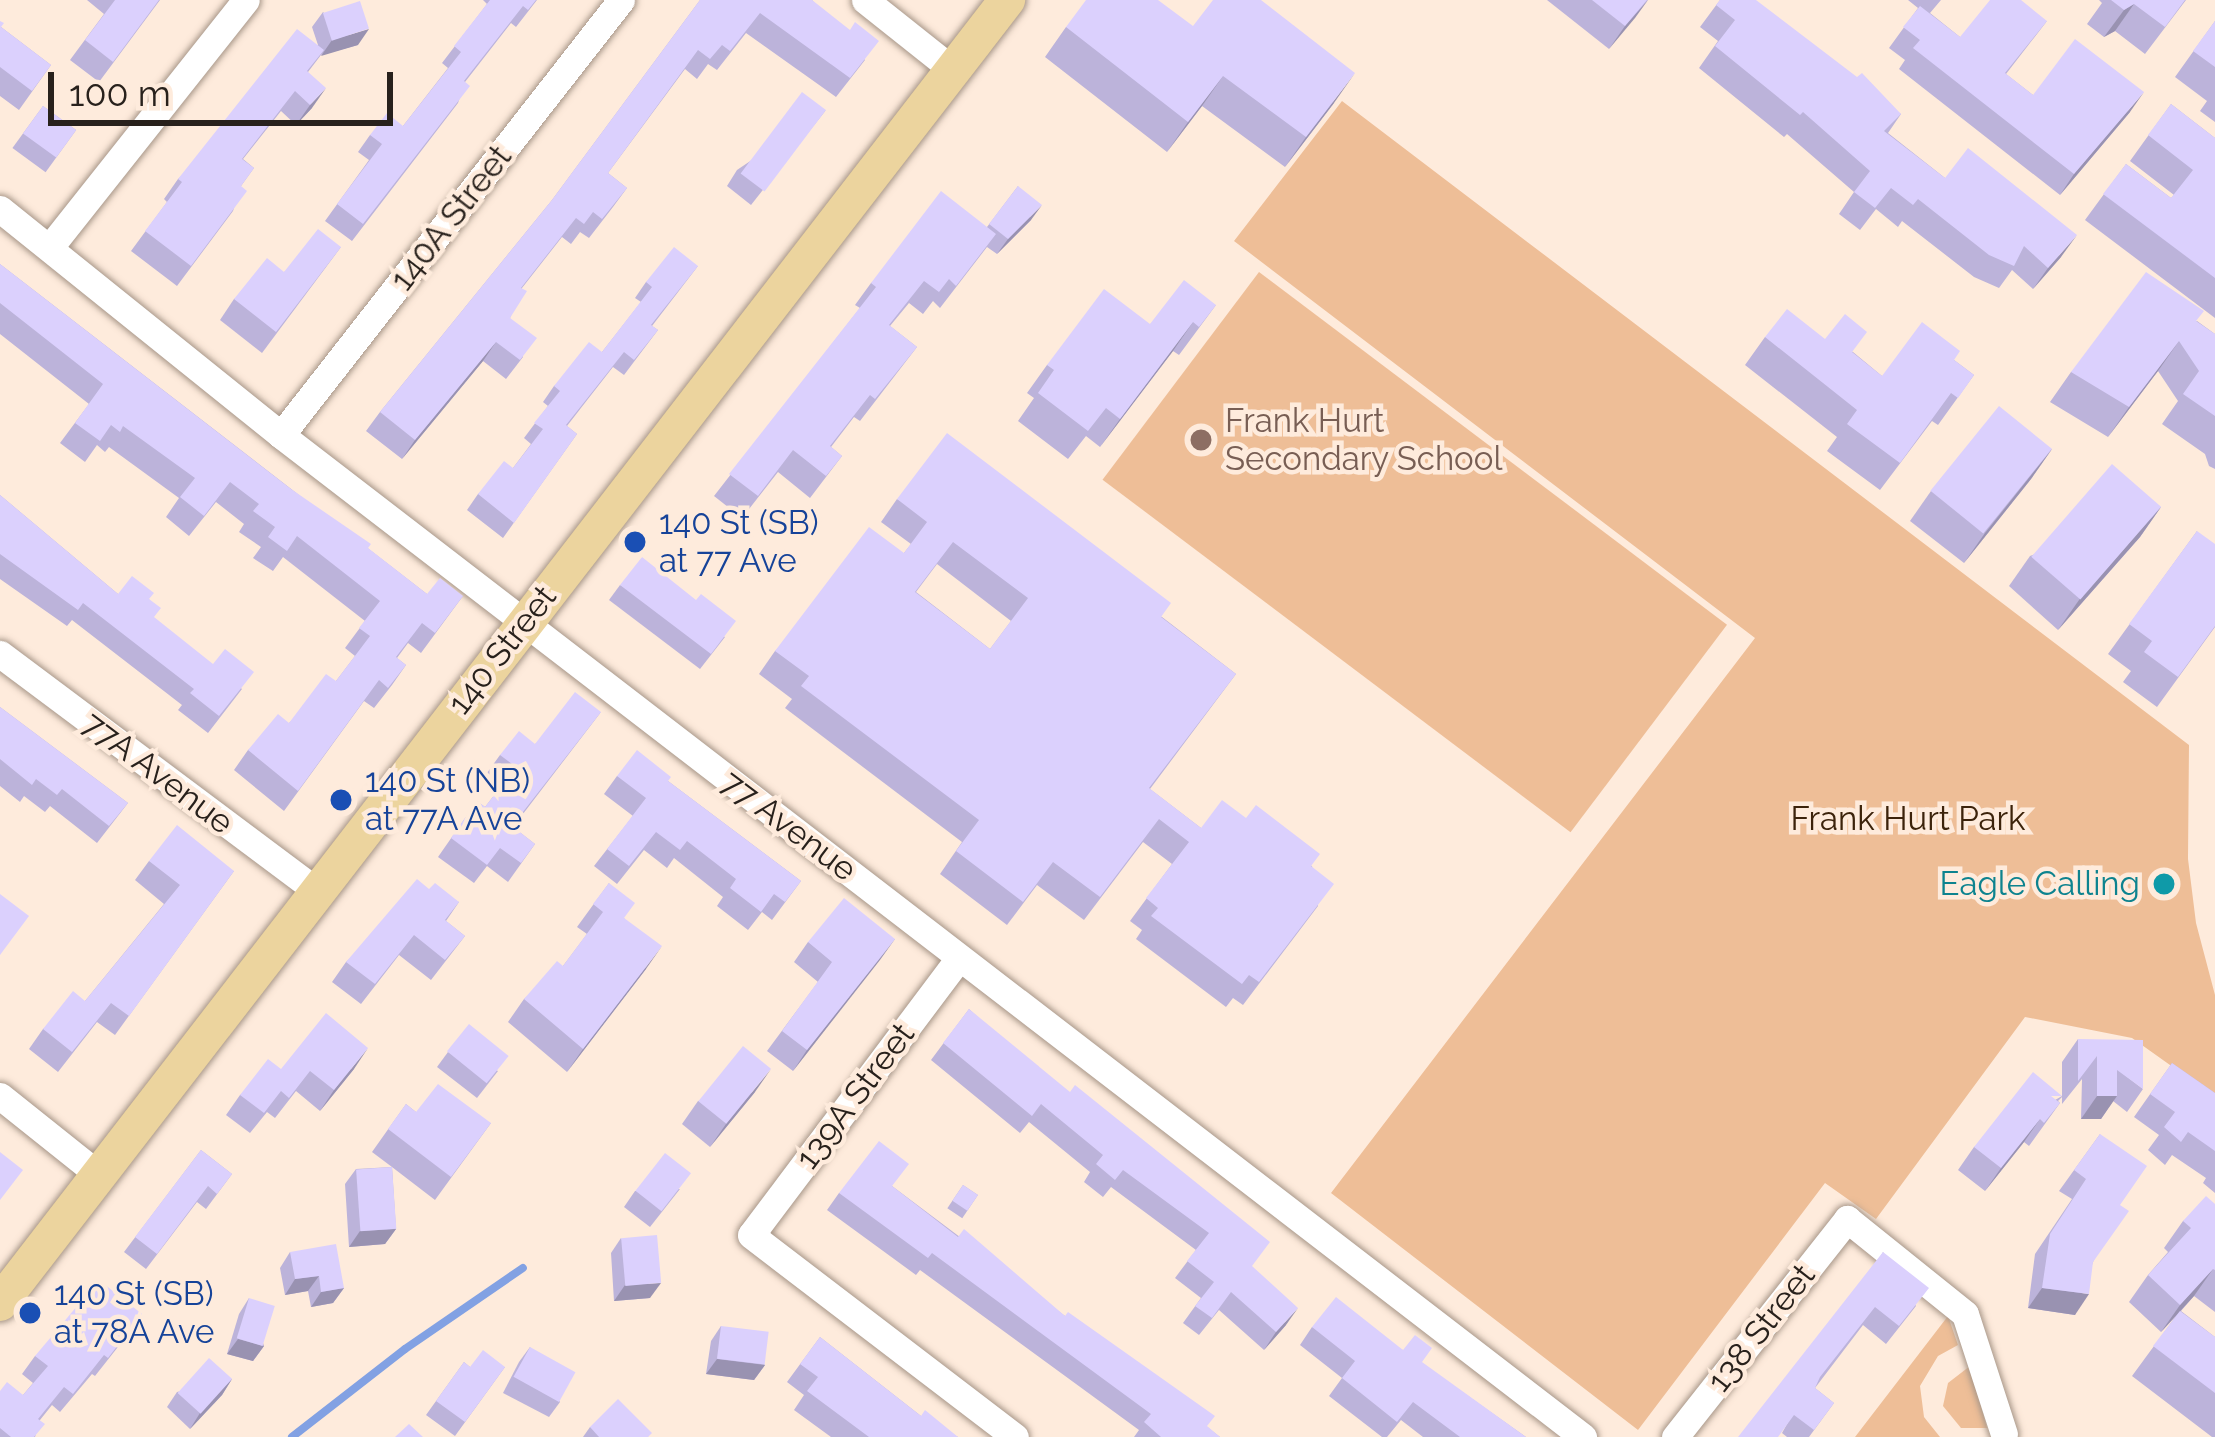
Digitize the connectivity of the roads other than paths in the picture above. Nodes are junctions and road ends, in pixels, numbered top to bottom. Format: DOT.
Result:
graph roads {
  1 [pos="246,0"];
  2 [pos="621,0"];
  3 [pos="865,0"];
  4 [pos="1007,0"];
  5 [pos="953,70"];
  6 [pos="0,209"];
  7 [pos="50,247"];
  8 [pos="281,435"];
  9 [pos="523,623"];
  10 [pos="0,654"];
  11 [pos="317,891"];
  12 [pos="959,958"];
  13 [pos="0,1096"];
  14 [pos="98,1175"];
  15 [pos="0,1304"];
  16 [pos="2004,1434"];
  17 [pos="1015,1437"];
  18 [pos="1583,1437"];
  19 [pos="1675,1437"];
  1 -- 7 [label="street"];
  2 -- 8 [label="street, 140A Street"];
  3 -- 5 [label="street"];
  4 -- 5 [label="main road, 140 Street"];
  5 -- 9 [label="main road, 140 Street"];
  6 -- 7 [label="street, 77 Avenue"];
  7 -- 8 [label="street, 77 Avenue"];
  8 -- 9 [label="street, 77 Avenue"];
  9 -- 11 [label="main road, 140 Street"];
  9 -- 12 [label="street, 77 Avenue"];
  10 -- 11 [label="street, 77A Avenue"];
  11 -- 14 [label="main road, 140 Street"];
  12 -- 17 [label="street, 139A Street"];
  12 -- 18 [label="street, 77 Avenue"];
  13 -- 14 [label="street"];
  14 -- 15 [label="main road, 140 Street"];
  16 -- 19 [label="street, 138 Street"];
}
